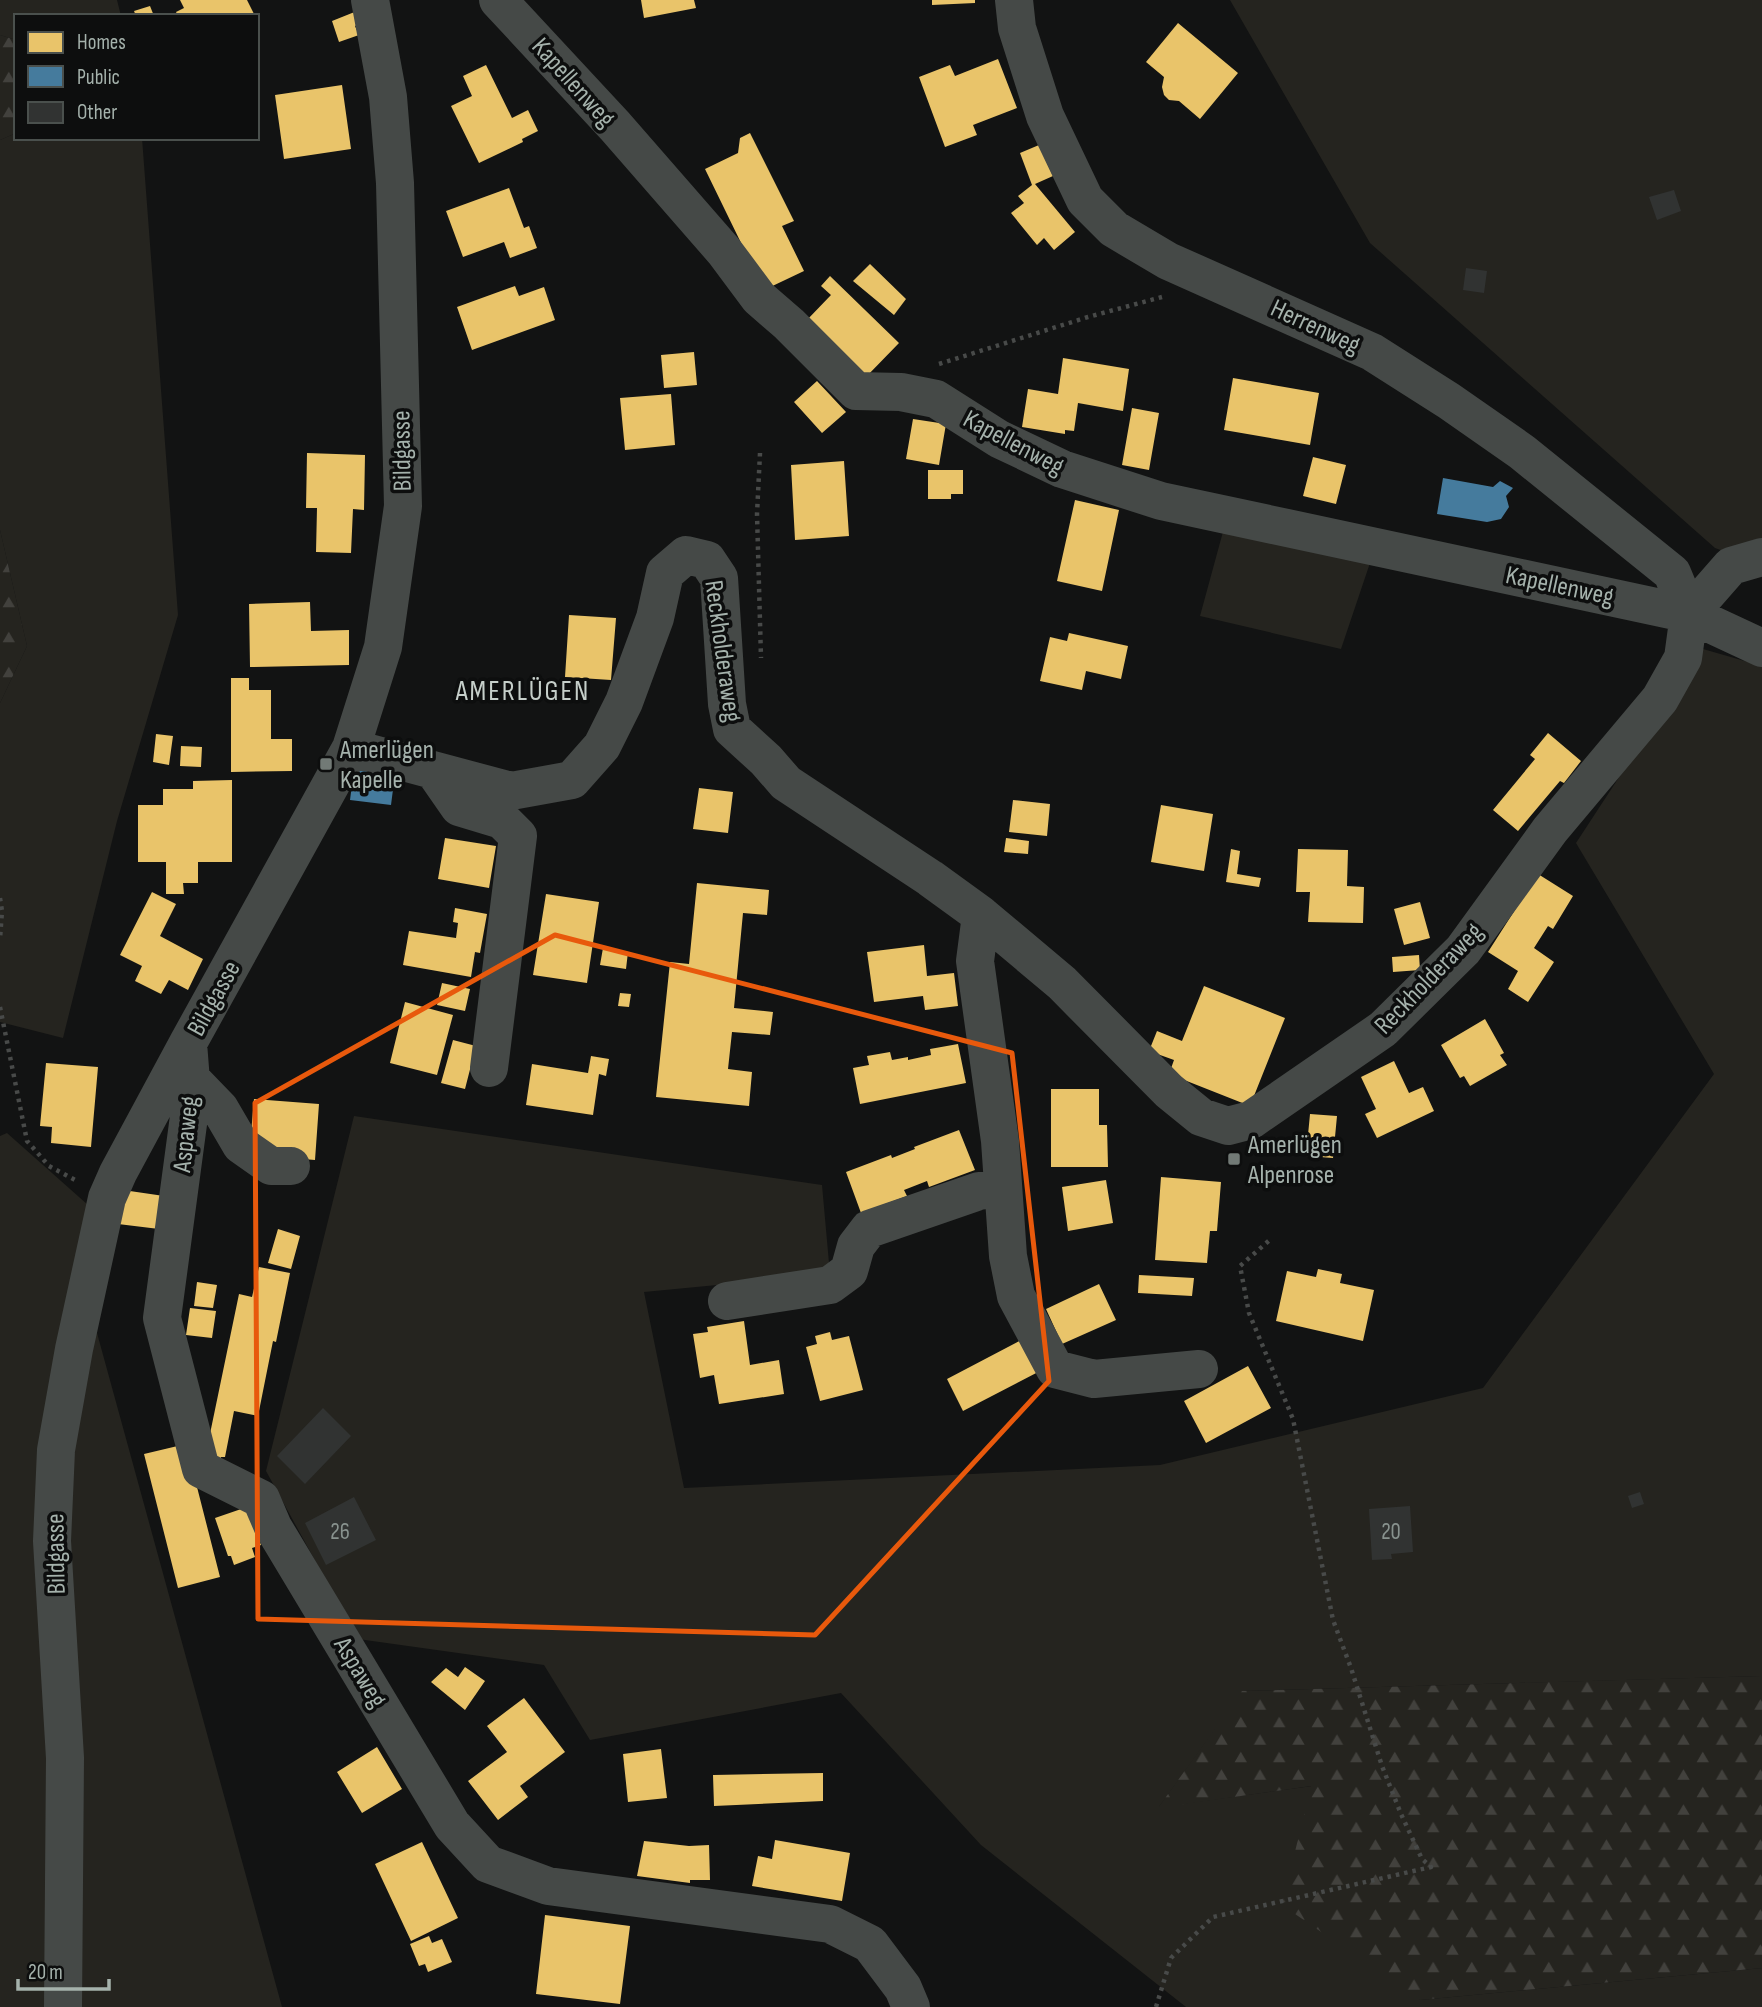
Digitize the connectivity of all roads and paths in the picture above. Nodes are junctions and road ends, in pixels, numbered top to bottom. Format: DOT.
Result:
graph roads {
  1 [pos="370,0"];
  2 [pos="498,0"];
  3 [pos="1014,0"];
  4 [pos="1165,296"];
  5 [pos="923,396"];
  6 [pos="760,453"];
  7 [pos="1762,557"];
  8 [pos="1689,614"];
  9 [pos="1762,648"];
  10 [pos="762,667"];
  11 [pos="351,748"];
  12 [pos="434,771"];
  13 [pos="0,898"];
  14 [pos="981,915"];
  15 [pos="0,939"];
  16 [pos="0,1007"];
  17 [pos="189,1061"];
  18 [pos="489,1068"];
  19 [pos="291,1166"];
  20 [pos="1003,1188"];
  21 [pos="107,1198"];
  22 [pos="1272,1238"];
  23 [pos="727,1301"];
  24 [pos="1199,1369"];
  25 [pos="64,2007"];
  26 [pos="911,2007"];
  27 [pos="1156,2007"];
  1 -- 11 [label="street, Bildgasse"];
  2 -- 5 [label="street, Kapellenweg"];
  3 -- 8 [label="street, Herrenweg"];
  4 -- 5 [label="path"];
  5 -- 8 [label="street, Kapellenweg"];
  6 -- 10 [label="path"];
  7 -- 8 [label="street"];
  8 -- 9 [label="street, Kapellenweg"];
  8 -- 14 [label="street, Reckholderaweg"];
  11 -- 12 [label="street, Reckholderaweg"];
  11 -- 17 [label="street, Bildgasse"];
  12 -- 14 [label="street, Reckholderaweg"];
  12 -- 18 [label="street"];
  13 -- 15 [label="path"];
  14 -- 20 [label="street"];
  16 -- 21 [label="path"];
  17 -- 19 [label="street"];
  17 -- 21 [label="street, Bildgasse"];
  17 -- 26 [label="street, Aspaweg"];
  20 -- 23 [label="street"];
  20 -- 24 [label="street"];
  21 -- 25 [label="street, Bildgasse"];
  22 -- 27 [label="path"];
}
